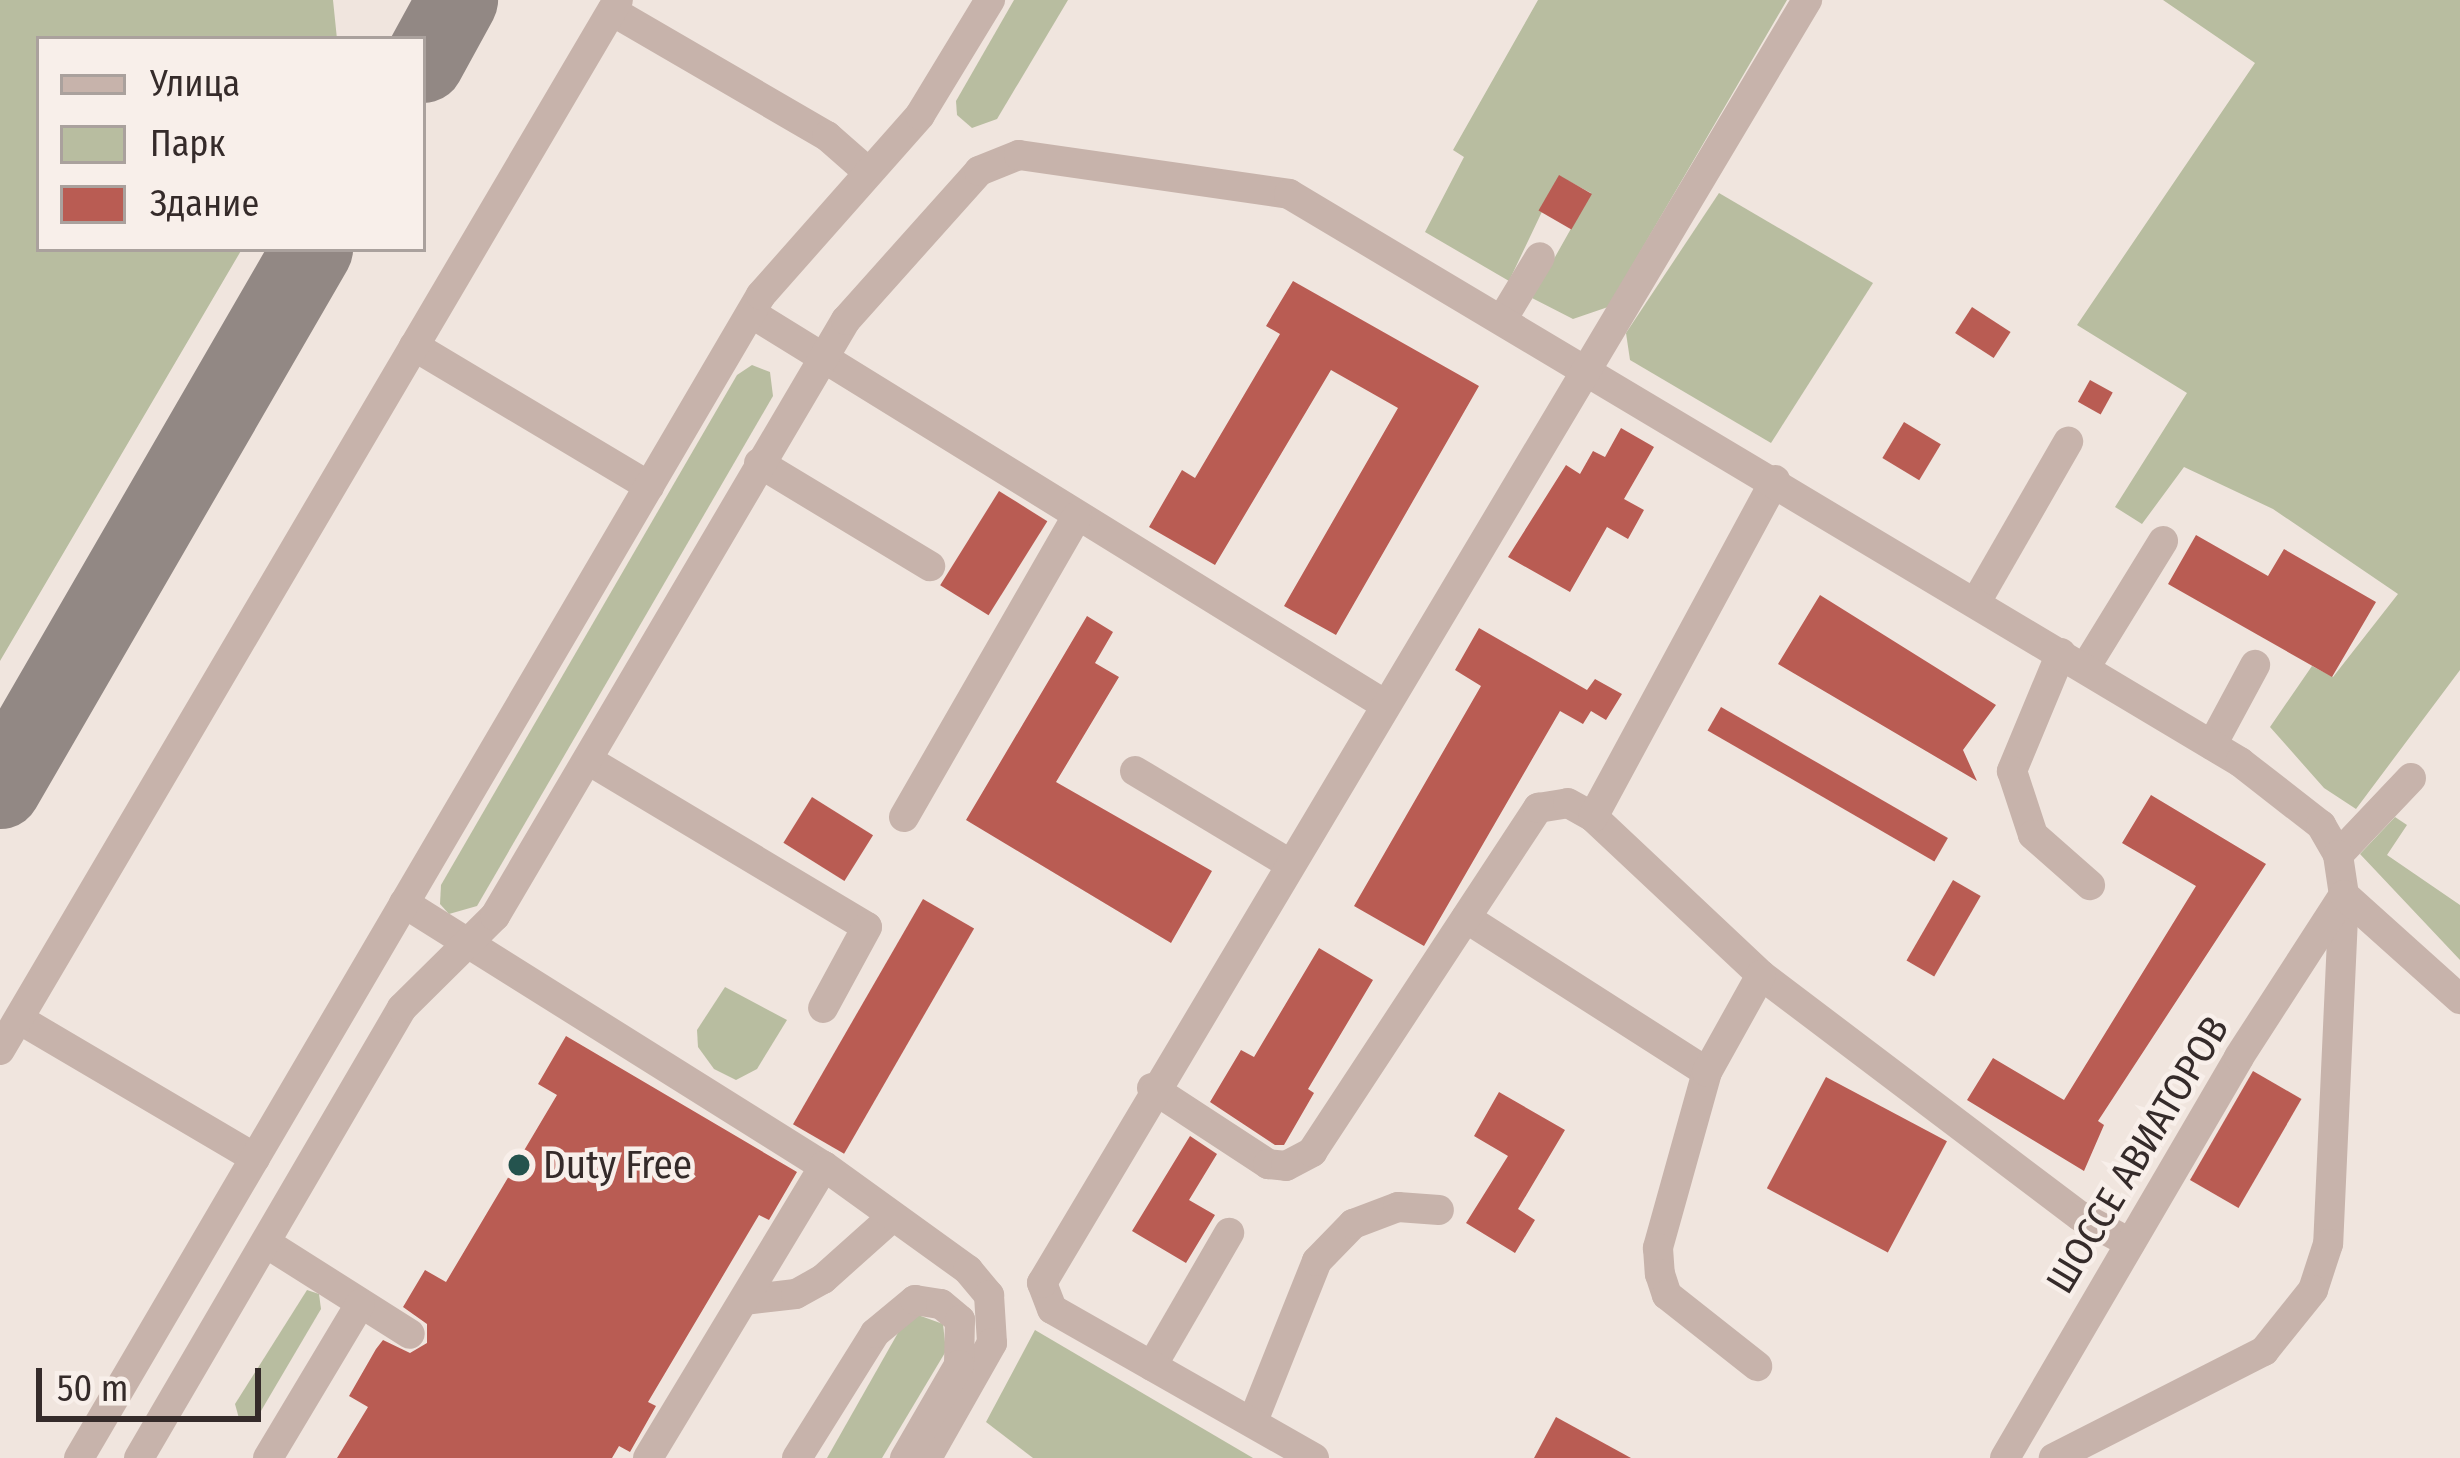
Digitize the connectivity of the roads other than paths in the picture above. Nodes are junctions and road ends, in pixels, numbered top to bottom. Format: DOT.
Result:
graph roads {
  1 [pos="990,0"];
  2 [pos="1807,0"];
  3 [pos="615,5"];
  4 [pos="868,172"];
  5 [pos="1540,257"];
  6 [pos="751,313"];
  7 [pos="1503,318"];
  8 [pos="414,346"];
  9 [pos="821,357"];
  10 [pos="1587,366"];
  11 [pos="2068,442"];
  12 [pos="759,463"];
  13 [pos="1775,480"];
  14 [pos="649,485"];
  15 [pos="1077,516"];
  16 [pos="2162,541"];
  17 [pos="930,566"];
  18 [pos="1976,602"];
  19 [pos="2073,660"];
  20 [pos="2255,665"];
  21 [pos="1384,704"];
  22 [pos="2212,745"];
  23 [pos="588,760"];
  24 [pos="1135,771"];
  25 [pos="2411,778"];
  26 [pos="904,817"];
  27 [pos="1593,817"];
  28 [pos="2338,855"];
  29 [pos="1288,863"];
  30 [pos="2090,884"];
  31 [pos="2344,895"];
  32 [pos="404,903"];
  33 [pos="1466,918"];
  34 [pos="470,941"];
  35 [pos="1761,975"];
  36 [pos="2460,999"];
  37 [pos="823,1008"];
  38 [pos="19,1018"];
  39 [pos="0,1050"];
  40 [pos="1707,1072"];
  41 [pos="1152,1088"];
  42 [pos="255,1158"];
  43 [pos="824,1166"];
  44 [pos="1439,1210"];
  45 [pos="890,1219"];
  46 [pos="1229,1233"];
  47 [pos="266,1243"];
  48 [pos="2130,1244"];
  49 [pos="744,1300"];
  50 [pos="360,1304"];
  51 [pos="410,1334"];
  52 [pos="1152,1366"];
  53 [pos="1756,1366"];
  54 [pos="1252,1421"];
  55 [pos="79,1458"];
  56 [pos="139,1458"];
  57 [pos="268,1458"];
  58 [pos="648,1458"];
  59 [pos="797,1458"];
  60 [pos="905,1458"];
  61 [pos="927,1458"];
  62 [pos="1314,1458"];
  63 [pos="2005,1458"];
  64 [pos="2054,1458"];
  1 -- 4 [label="lane"];
  2 -- 10 [label="lane"];
  3 -- 4 [label="lane"];
  3 -- 8 [label="lane"];
  4 -- 6 [label="lane"];
  5 -- 7 [label="lane"];
  6 -- 9 [label="lane"];
  6 -- 14 [label="lane"];
  7 -- 9 [label="lane"];
  7 -- 10 [label="lane"];
  8 -- 14 [label="lane"];
  8 -- 38 [label="lane"];
  9 -- 12 [label="lane"];
  9 -- 15 [label="lane"];
  10 -- 13 [label="lane"];
  10 -- 21 [label="lane"];
  11 -- 18 [label="lane"];
  12 -- 17 [label="lane"];
  12 -- 23 [label="lane"];
  13 -- 18 [label="lane"];
  13 -- 27 [label="lane"];
  14 -- 32 [label="lane"];
  15 -- 21 [label="lane"];
  15 -- 26 [label="lane"];
  16 -- 19 [label="lane"];
  18 -- 19 [label="lane"];
  19 -- 22 [label="lane"];
  19 -- 30 [label="lane"];
  20 -- 22 [label="lane"];
  21 -- 29 [label="lane"];
  22 -- 28 [label="lane"];
  23 -- 34 [label="lane"];
  23 -- 37 [label="lane"];
  24 -- 29 [label="lane"];
  25 -- 28 [label="lane"];
  27 -- 33 [label="lane"];
  27 -- 35 [label="lane"];
  28 -- 31 [label="lane"];
  29 -- 41 [label="lane"];
  31 -- 36 [label="lane"];
  31 -- 48 [label="lane, ШОССЕ АВИАТОРОВ"];
  31 -- 64 [label="lane"];
  32 -- 34 [label="lane"];
  32 -- 42 [label="lane"];
  33 -- 40 [label="lane"];
  33 -- 41 [label="lane"];
  34 -- 43 [label="lane"];
  34 -- 47 [label="lane"];
  35 -- 40 [label="lane"];
  35 -- 48 [label="lane"];
  38 -- 39 [label="lane"];
  38 -- 42 [label="lane"];
  40 -- 53 [label="lane"];
  41 -- 52 [label="lane"];
  42 -- 55 [label="lane"];
  43 -- 45 [label="lane"];
  43 -- 49 [label="lane"];
  44 -- 54 [label="lane"];
  45 -- 49 [label="lane"];
  45 -- 61 [label="lane"];
  46 -- 52 [label="lane"];
  47 -- 50 [label="lane"];
  47 -- 56 [label="lane"];
  48 -- 63 [label="lane, ШОССЕ АВИАТОРОВ"];
  49 -- 58 [label="lane"];
  50 -- 51 [label="lane"];
  50 -- 57 [label="lane"];
  52 -- 54 [label="lane"];
  54 -- 62 [label="lane"];
  59 -- 60 [label="lane"];
}
